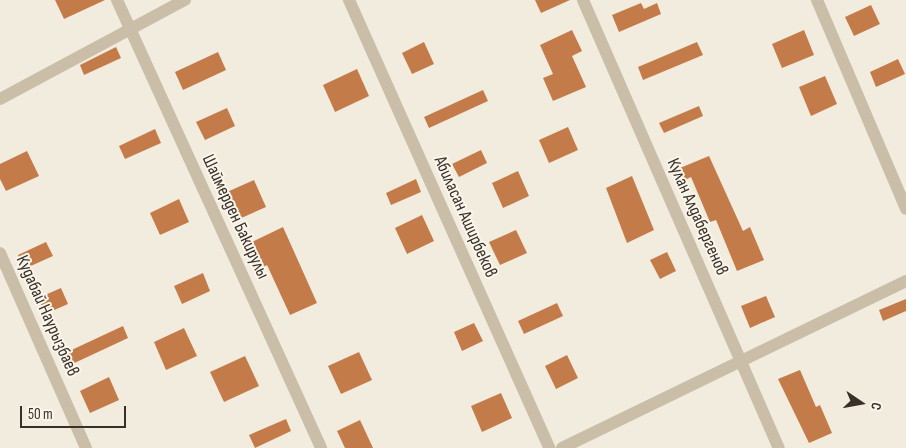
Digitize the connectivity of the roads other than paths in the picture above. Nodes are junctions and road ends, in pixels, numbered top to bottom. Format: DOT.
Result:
graph roads {
  1 [pos="117,0"];
  2 [pos="185,0"];
  3 [pos="349,0"];
  4 [pos="583,0"];
  5 [pos="817,0"];
  6 [pos="131,30"];
  7 [pos="0,99"];
  8 [pos="906,209"];
  9 [pos="0,253"];
  10 [pos="906,281"];
  11 [pos="741,361"];
  12 [pos="86,448"];
  13 [pos="322,448"];
  14 [pos="549,448"];
  15 [pos="562,448"];
  16 [pos="779,448"];
  1 -- 6 [label="street, Шаймерден Бакирулы"];
  2 -- 6 [label="street"];
  3 -- 14 [label="street, Абиласан Аширбеков"];
  4 -- 11 [label="street, Кулан Алдабергенов"];
  5 -- 8 [label="street"];
  6 -- 7 [label="street"];
  6 -- 13 [label="street, Шаймерден Бакирулы"];
  9 -- 12 [label="street, Кудабай Наурызбаев"];
  10 -- 11 [label="street"];
  11 -- 15 [label="street"];
  11 -- 16 [label="street, Кулан Алдабергенов"];
}
